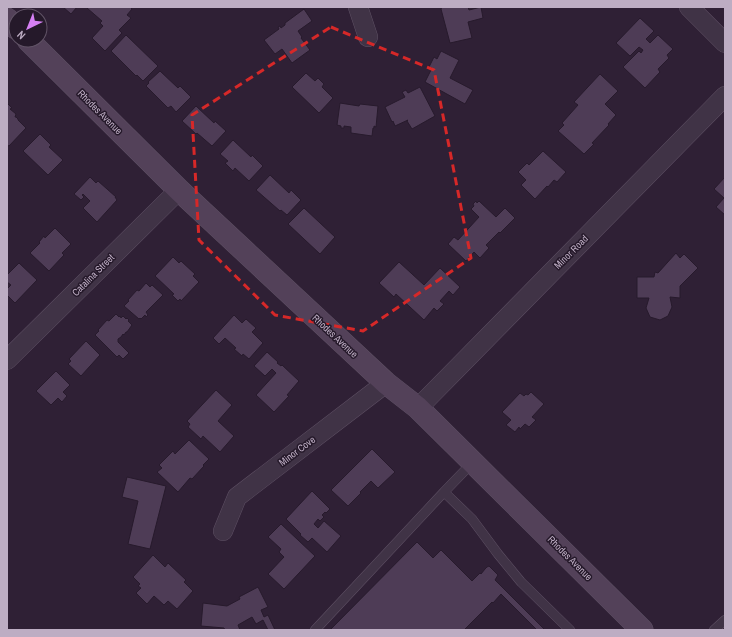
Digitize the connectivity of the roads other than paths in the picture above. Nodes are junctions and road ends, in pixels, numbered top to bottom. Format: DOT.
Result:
graph roads {
  1 [pos="358,7"];
  2 [pos="689,7"];
  3 [pos="368,37"];
  4 [pos="725,43"];
  5 [pos="36,48"];
  6 [pos="725,96"];
  7 [pos="179,190"];
  8 [pos="7,360"];
  9 [pos="386,383"];
  10 [pos="418,408"];
  11 [pos="473,462"];
  12 [pos="444,492"];
  13 [pos="223,531"];
  14 [pos="725,620"];
  15 [pos="315,630"];
  16 [pos="570,630"];
  17 [pos="642,630"];
  18 [pos="714,630"];
  1 -- 3 [label="street"];
  2 -- 4 [label="street"];
  5 -- 7 [label="main road, Rhodes Avenue"];
  6 -- 10 [label="street, Minor Road"];
  7 -- 8 [label="street, Catalina Street"];
  7 -- 9 [label="main road, Rhodes Avenue"];
  9 -- 10 [label="main road, Rhodes Avenue"];
  9 -- 13 [label="street, Minor Cove"];
  10 -- 11 [label="main road, Rhodes Avenue"];
  11 -- 12 [label="lane"];
  11 -- 17 [label="main road, Rhodes Avenue"];
  12 -- 15 [label="lane"];
  12 -- 16 [label="lane"];
  14 -- 18 [label="lane"];
}
